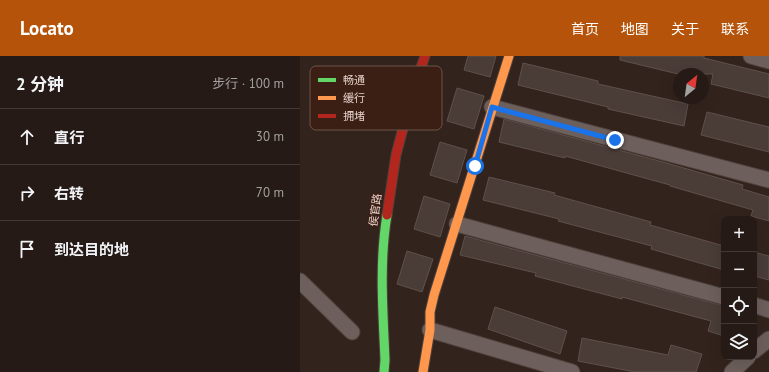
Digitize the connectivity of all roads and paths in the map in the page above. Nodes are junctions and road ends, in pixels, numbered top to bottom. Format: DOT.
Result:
graph roads {
  1 [pos="425,56"];
  2 [pos="509,56"];
  3 [pos="751,56"];
  4 [pos="769,61"];
  5 [pos="422,66"];
  6 [pos="492,107"];
  7 [pos="402,130"];
  8 [pos="769,180"];
  9 [pos="457,224"];
  10 [pos="300,281"];
  11 [pos="721,296"];
  12 [pos="757,306"];
  13 [pos="769,310"];
  14 [pos="430,330"];
  15 [pos="352,332"];
  16 [pos="769,339"];
  17 [pos="757,349"];
  18 [pos="745,360"];
  19 [pos="384,372"];
  20 [pos="423,372"];
  21 [pos="572,372"];
  22 [pos="732,372"];
  1 -- 5 [label="street, 侯官路"];
  2 -- 6 [label="street"];
  3 -- 4 [label="street"];
  6 -- 8 [label="street"];
  6 -- 9 [label="street"];
  7 -- 19 [label="street, 侯官路"];
  9 -- 11 [label="street"];
  9 -- 14 [label="street"];
  10 -- 15 [label="street"];
  12 -- 13 [label="street"];
  14 -- 20 [label="street"];
  14 -- 21 [label="street"];
  16 -- 17 [label="street"];
  18 -- 22 [label="street"];
}
